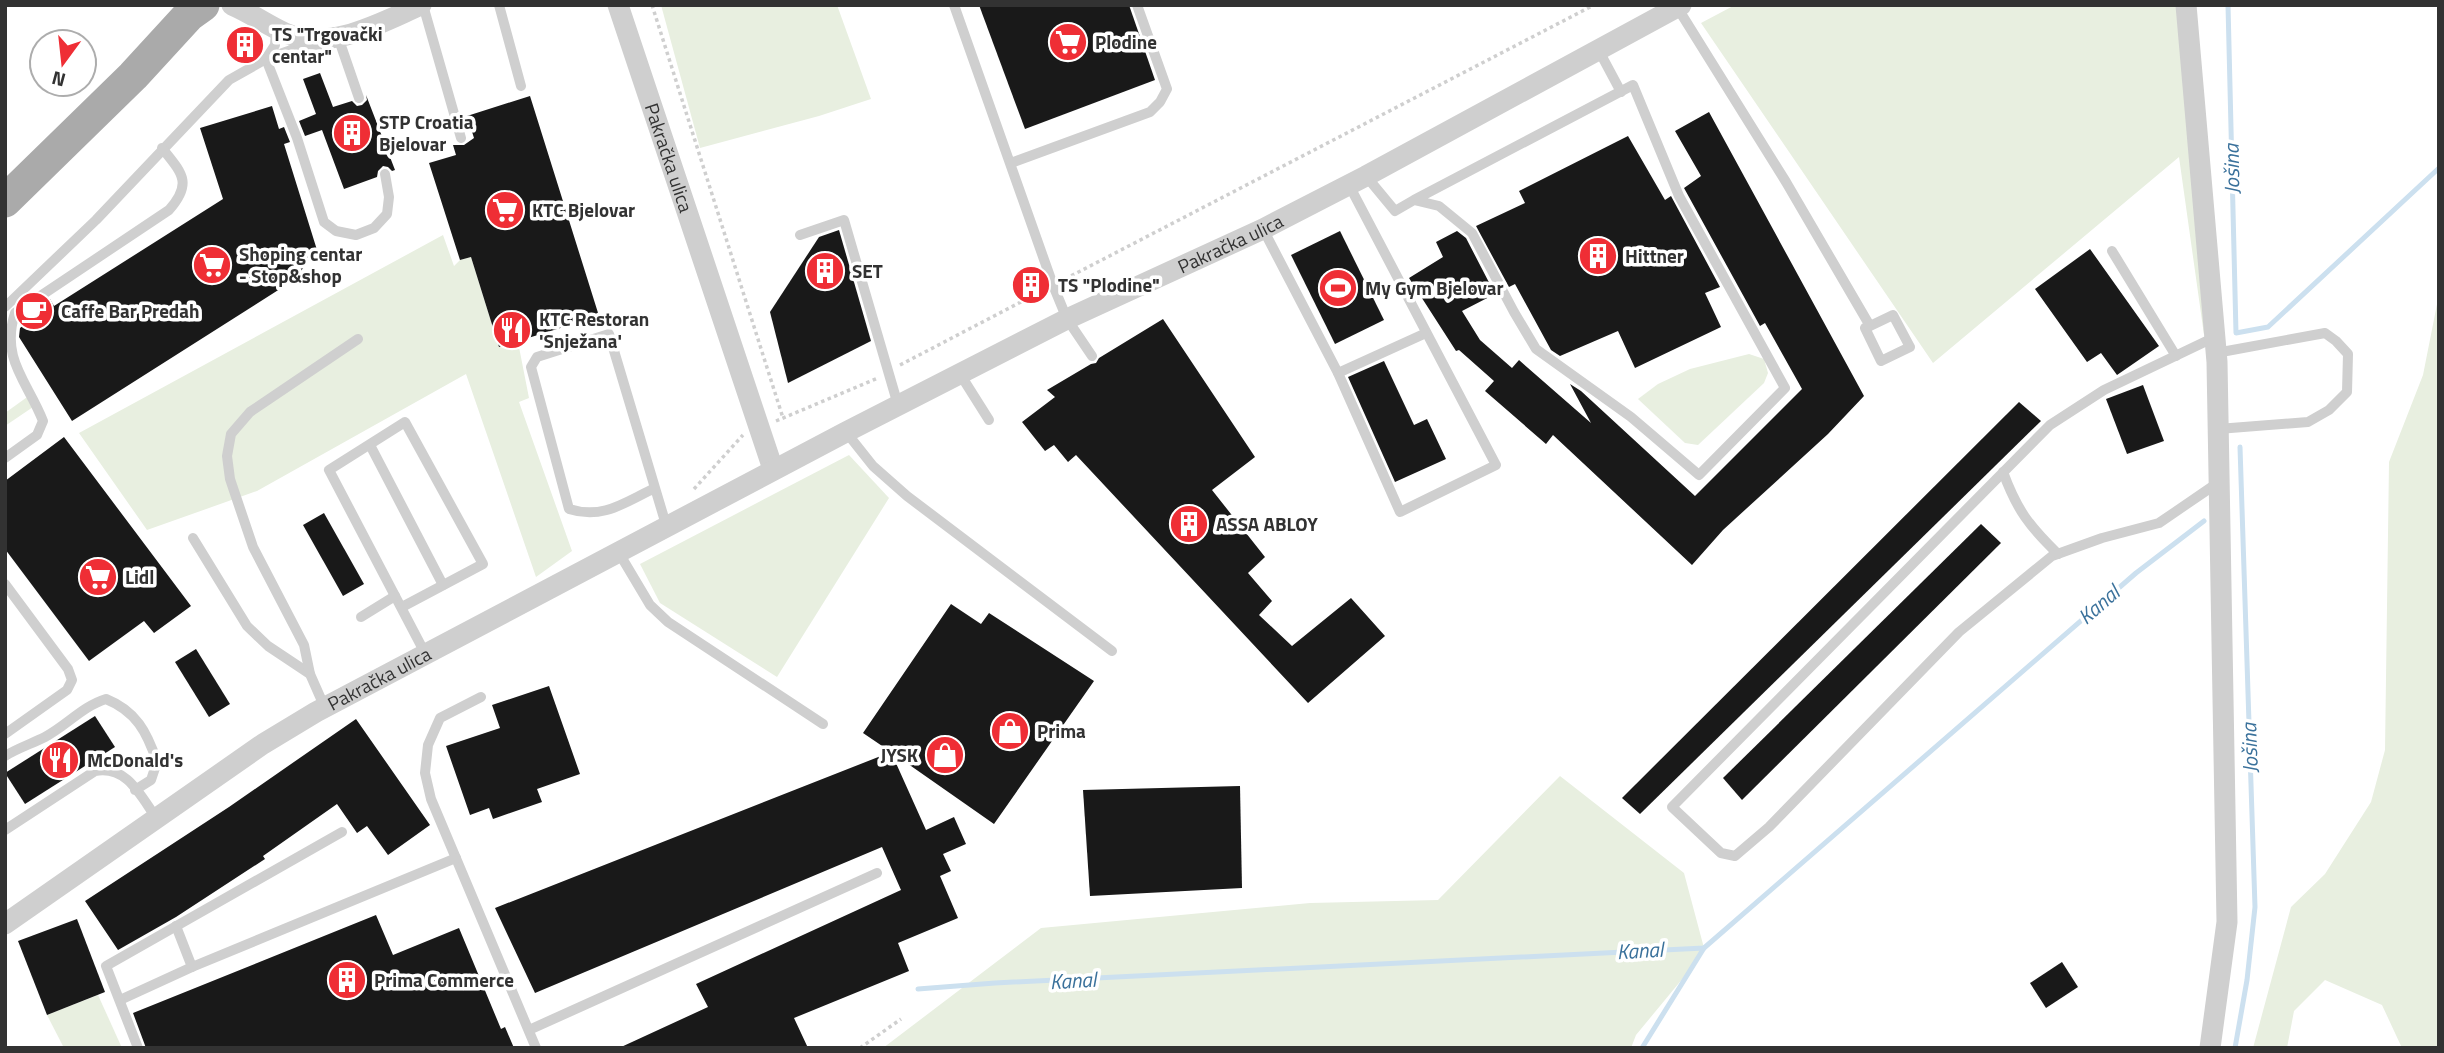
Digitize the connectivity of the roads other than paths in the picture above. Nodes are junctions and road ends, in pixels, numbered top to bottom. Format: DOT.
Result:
graph roads {
  1 [pos="176,5"];
  2 [pos="203,5"];
  3 [pos="232,5"];
  4 [pos="260,5"];
  5 [pos="422,5"];
  6 [pos="499,5"];
  7 [pos="618,5"];
  8 [pos="954,5"];
  9 [pos="1137,5"];
  10 [pos="2186,5"];
  11 [pos="1679,6"];
  12 [pos="276,29"];
  13 [pos="328,39"];
  14 [pos="158,46"];
  15 [pos="1598,49"];
  16 [pos="266,59"];
  17 [pos="521,86"];
  18 [pos="1621,92"];
  19 [pos="359,98"];
  20 [pos="461,138"];
  21 [pos="162,148"];
  22 [pos="1011,163"];
  23 [pos="385,174"];
  24 [pos="1357,181"];
  25 [pos="1415,200"];
  26 [pos="5,201"];
  27 [pos="1263,229"];
  28 [pos="800,235"];
  29 [pos="2112,251"];
  30 [pos="5,307"];
  31 [pos="1067,319"];
  32 [pos="1870,326"];
  33 [pos="1426,333"];
  34 [pos="358,339"];
  35 [pos="2216,345"];
  36 [pos="1092,356"];
  37 [pos="2176,356"];
  38 [pos="8,364"];
  39 [pos="1338,373"];
  40 [pos="960,374"];
  41 [pos="898,405"];
  42 [pos="989,420"];
  43 [pos="2218,429"];
  44 [pos="846,432"];
  45 [pos="370,445"];
  46 [pos="5,458"];
  47 [pos="773,469"];
  48 [pos="2003,472"];
  49 [pos="2219,482"];
  50 [pos="655,488"];
  51 [pos="667,528"];
  52 [pos="193,538"];
  53 [pos="619,553"];
  54 [pos="2058,554"];
  55 [pos="5,584"];
  56 [pos="443,585"];
  57 [pos="396,596"];
  58 [pos="402,607"];
  59 [pos="360,617"];
  60 [pos="1112,652"];
  61 [pos="426,655"];
  62 [pos="310,674"];
  63 [pos="481,697"];
  64 [pos="325,708"];
  65 [pos="823,724"];
  66 [pos="5,734"];
  67 [pos="5,757"];
  68 [pos="135,790"];
  69 [pos="157,819"];
  70 [pos="5,830"];
  71 [pos="342,832"];
  72 [pos="456,858"];
  73 [pos="877,873"];
  74 [pos="5,924"];
  75 [pos="176,926"];
  76 [pos="192,967"];
  77 [pos="120,1000"];
  78 [pos="529,1030"];
  79 [pos="138,1048"];
  80 [pos="536,1048"];
  81 [pos="2210,1048"];
  1 -- 14 [label="main road"];
  2 -- 14 [label="main road"];
  3 -- 12 [label="street"];
  4 -- 12 [label="street"];
  5 -- 13 [label="street"];
  5 -- 20 [label="lane"];
  6 -- 17 [label="lane"];
  7 -- 47 [label="street, Pakračka ulica"];
  8 -- 22 [label="lane"];
  9 -- 22 [label="lane"];
  10 -- 35 [label="street"];
  11 -- 15 [label="street, Pakračka ulica"];
  11 -- 32 [label="lane"];
  12 -- 13 [label="street"];
  12 -- 16 [label="lane"];
  13 -- 16 [label="lane"];
  13 -- 19 [label="lane"];
  14 -- 26 [label="main road"];
  15 -- 18 [label="lane"];
  15 -- 24 [label="street, Pakračka ulica"];
  16 -- 21 [label="lane"];
  16 -- 23 [label="lane"];
  18 -- 25 [label="lane"];
  18 -- 25 [label="lane"];
  21 -- 30 [label="lane"];
  21 -- 38 [label="lane"];
  22 -- 31 [label="lane"];
  24 -- 25 [label="lane"];
  24 -- 27 [label="street, Pakračka ulica"];
  24 -- 33 [label="lane"];
  27 -- 31 [label="street, Pakračka ulica"];
  27 -- 39 [label="lane"];
  28 -- 41 [label="lane"];
  29 -- 37 [label="lane"];
  31 -- 36 [label="lane"];
  31 -- 40 [label="street, Pakračka ulica"];
  32 -- 32 [label="lane"];
  33 -- 39 [label="lane"];
  33 -- 39 [label="lane"];
  34 -- 62 [label="lane"];
  35 -- 37 [label="lane"];
  35 -- 43 [label="street"];
  35 -- 43 [label="lane"];
  37 -- 48 [label="lane"];
  38 -- 46 [label="lane"];
  40 -- 41 [label="street, Pakračka ulica"];
  40 -- 42 [label="lane"];
  41 -- 44 [label="street, Pakračka ulica"];
  43 -- 49 [label="street"];
  44 -- 47 [label="street, Pakračka ulica"];
  44 -- 60 [label="lane"];
  45 -- 56 [label="lane"];
  45 -- 56 [label="lane"];
  45 -- 57 [label="lane"];
  47 -- 51 [label="street, Pakračka ulica"];
  48 -- 54 [label="lane"];
  48 -- 54 [label="lane"];
  49 -- 54 [label="lane"];
  49 -- 81 [label="street"];
  50 -- 50 [label="lane"];
  50 -- 51 [label="lane"];
  51 -- 53 [label="street, Pakračka ulica"];
  52 -- 62 [label="lane"];
  53 -- 61 [label="street, Pakračka ulica"];
  53 -- 65 [label="lane"];
  55 -- 66 [label="lane"];
  56 -- 58 [label="lane"];
  57 -- 58 [label="lane"];
  57 -- 59 [label="lane"];
  58 -- 61 [label="lane"];
  61 -- 64 [label="street, Pakračka ulica"];
  62 -- 64 [label="lane"];
  63 -- 72 [label="lane"];
  64 -- 69 [label="street, Pakračka ulica"];
  67 -- 68 [label="lane"];
  68 -- 69 [label="lane"];
  68 -- 70 [label="lane"];
  69 -- 74 [label="street, Pakračka ulica"];
  71 -- 75 [label="lane"];
  72 -- 76 [label="lane"];
  72 -- 78 [label="lane"];
  73 -- 78 [label="lane"];
  75 -- 76 [label="lane"];
  75 -- 77 [label="lane"];
  76 -- 77 [label="lane"];
  77 -- 79 [label="lane"];
  78 -- 80 [label="lane"];
}
